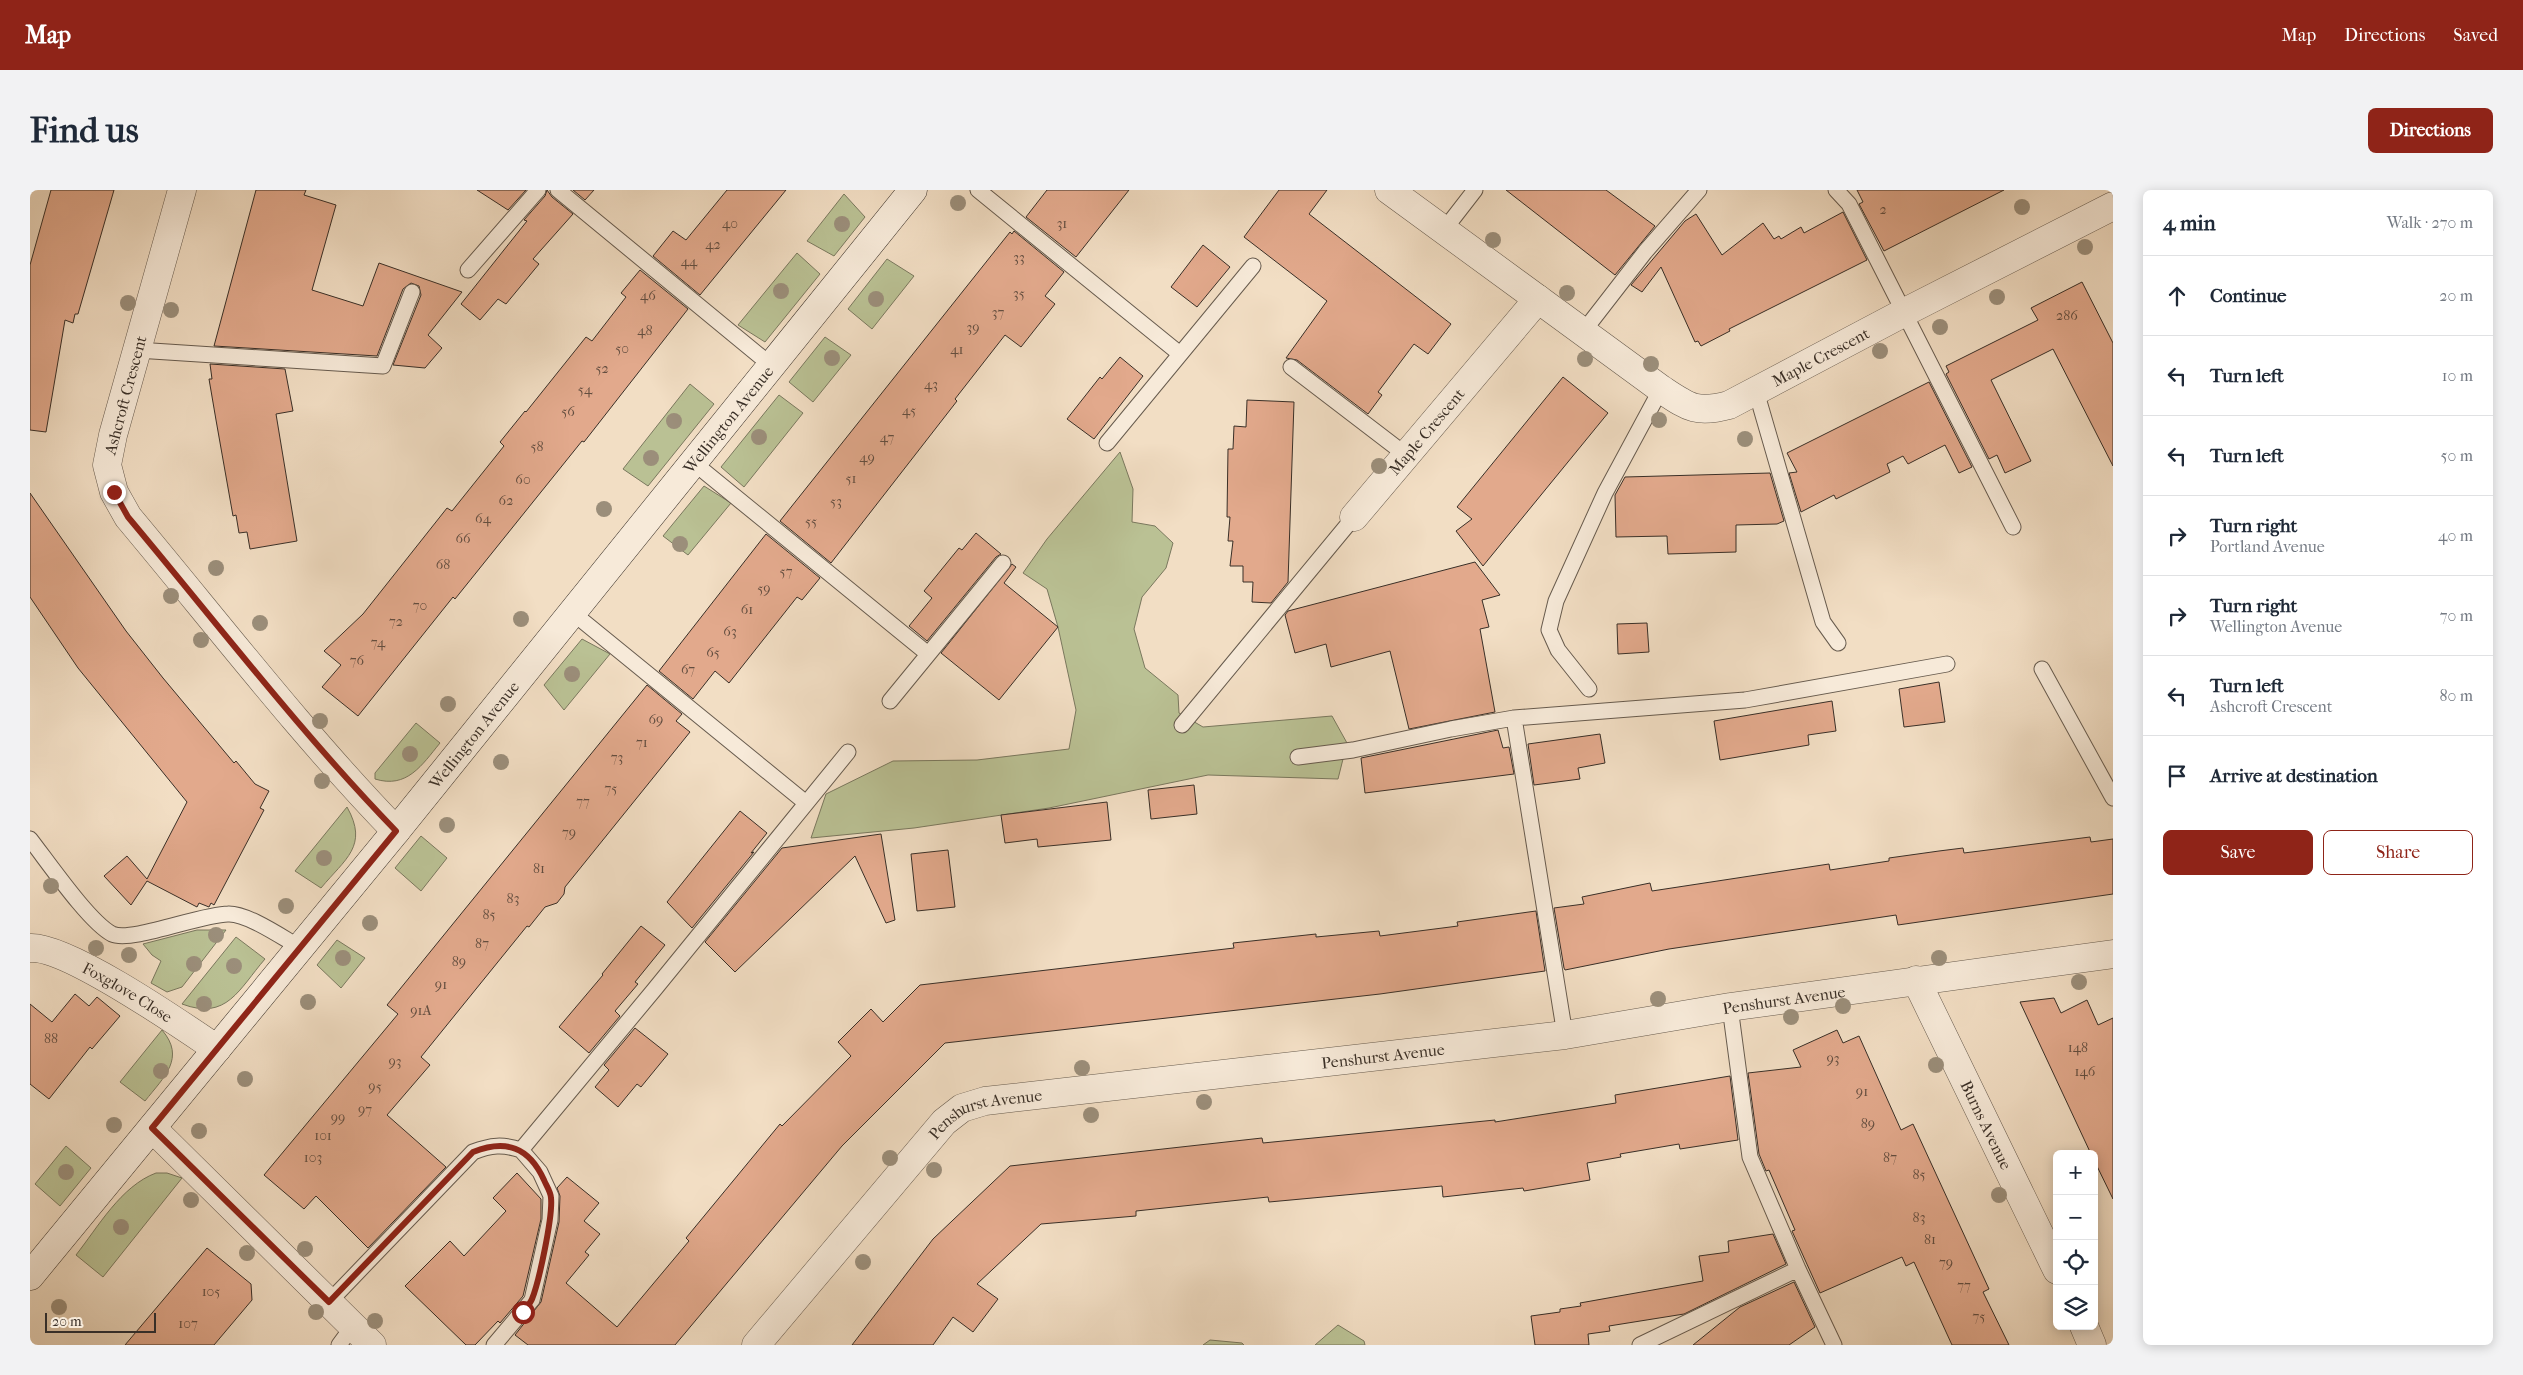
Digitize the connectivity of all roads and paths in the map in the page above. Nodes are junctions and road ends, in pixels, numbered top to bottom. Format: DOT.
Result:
graph roads {
  1 [pos="182,190"];
  2 [pos="538,190"];
  3 [pos="558,190"];
  4 [pos="913,190"];
  5 [pos="978,190"];
  6 [pos="1389,190"];
  7 [pos="1474,190"];
  8 [pos="1699,190"];
  9 [pos="1836,190"];
  10 [pos="2113,206"];
  11 [pos="1444,230"];
  12 [pos="1254,266"];
  13 [pos="468,270"];
  14 [pos="412,292"];
  15 [pos="1538,299"];
  16 [pos="1904,312"];
  17 [pos="1583,332"];
  18 [pos="137,350"];
  19 [pos="1180,354"];
  20 [pos="772,366"];
  21 [pos="1291,367"];
  22 [pos="1660,389"];
  23 [pos="1756,391"];
  24 [pos="1107,443"];
  25 [pos="1406,456"];
  26 [pos="694,463"];
  27 [pos="1354,517"];
  28 [pos="2013,527"];
  29 [pos="1003,563"];
  30 [pos="573,613"];
  31 [pos="1838,643"];
  32 [pos="928,654"];
  33 [pos="1947,664"];
  34 [pos="2042,669"];
  35 [pos="1589,689"];
  36 [pos="890,701"];
  37 [pos="1514,718"];
  38 [pos="1182,725"];
  39 [pos="848,752"];
  40 [pos="1298,757"];
  41 [pos="2113,798"];
  42 [pos="806,803"];
  43 [pos="396,831"];
  44 [pos="30,839"];
  45 [pos="30,948"];
  46 [pos="301,948"];
  47 [pos="2113,954"];
  48 [pos="1916,980"];
  49 [pos="1730,1007"];
  50 [pos="1565,1035"];
  51 [pos="217,1049"];
  52 [pos="152,1128"];
  53 [pos="521,1150"];
  54 [pos="2053,1262"];
  55 [pos="1798,1269"];
  56 [pos="30,1276"];
  57 [pos="329,1302"];
  58 [pos="2086,1330"];
  59 [pos="355,1339"];
  60 [pos="494,1345"];
  61 [pos="756,1345"];
  62 [pos="1640,1345"];
  63 [pos="1834,1345"];
  64 [pos="2092,1345"];
  1 -- 18 [label="street, Ashcroft Crescent"];
  2 -- 13 [label="lane"];
  3 -- 20 [label="lane"];
  4 -- 20 [label="street, Wellington Avenue"];
  5 -- 19 [label="lane"];
  6 -- 11 [label="street, Maple Crescent"];
  7 -- 11 [label="lane"];
  8 -- 17 [label="lane"];
  9 -- 16 [label="lane"];
  10 -- 16 [label="street, Maple Crescent"];
  11 -- 15 [label="street, Maple Crescent"];
  12 -- 19 [label="lane"];
  14 -- 18 [label="lane"];
  15 -- 17 [label="street, Maple Crescent"];
  15 -- 25 [label="street, Maple Crescent"];
  16 -- 23 [label="street, Maple Crescent"];
  16 -- 28 [label="lane"];
  17 -- 22 [label="street, Maple Crescent"];
  18 -- 43 [label="street, Ashcroft Crescent"];
  19 -- 24 [label="lane"];
  20 -- 26 [label="street, Wellington Avenue"];
  21 -- 25 [label="lane"];
  22 -- 23 [label="street, Maple Crescent"];
  22 -- 35 [label="lane"];
  23 -- 31 [label="lane"];
  25 -- 27 [label="street, Maple Crescent"];
  26 -- 30 [label="street, Wellington Avenue"];
  26 -- 32 [label="lane"];
  27 -- 38 [label="lane"];
  29 -- 32 [label="lane"];
  30 -- 42 [label="lane"];
  30 -- 43 [label="street, Wellington Avenue"];
  32 -- 36 [label="lane"];
  33 -- 37 [label="lane"];
  34 -- 41 [label="lane"];
  37 -- 40 [label="lane"];
  37 -- 50 [label="lane"];
  39 -- 42 [label="lane"];
  42 -- 53 [label="lane"];
  43 -- 46 [label="street, Wellington Avenue"];
  44 -- 46 [label="lane"];
  45 -- 51 [label="street, Foxglove Close"];
  46 -- 51 [label="street, Wellington Avenue"];
  47 -- 48 [label="street, Penshurst Avenue"];
  48 -- 49 [label="street, Penshurst Avenue"];
  48 -- 54 [label="street, Burns Avenue"];
  49 -- 50 [label="street, Penshurst Avenue"];
  49 -- 55 [label="lane"];
  50 -- 61 [label="street, Penshurst Avenue"];
  51 -- 52 [label="street, Wellington Avenue"];
  52 -- 56 [label="street, Wellington Avenue"];
  52 -- 57 [label="street"];
  53 -- 57 [label="lane"];
  53 -- 60 [label="lane"];
  55 -- 62 [label="lane"];
  55 -- 63 [label="lane"];
  57 -- 59 [label="street"];
  58 -- 64 [label="street"];
}
